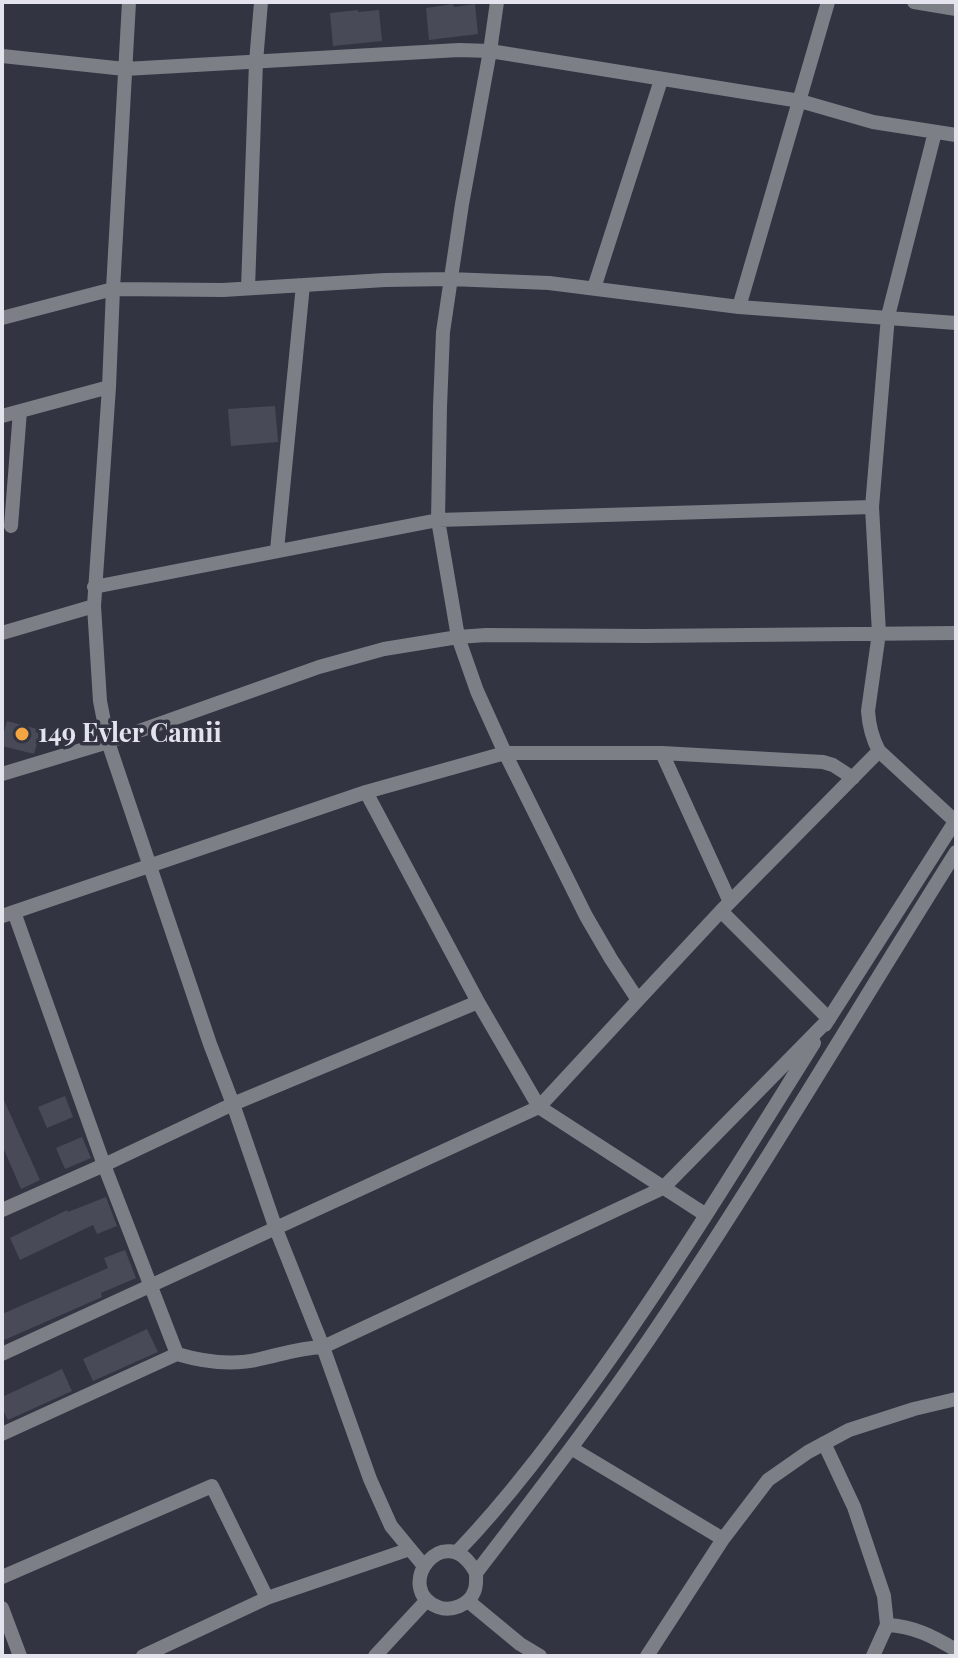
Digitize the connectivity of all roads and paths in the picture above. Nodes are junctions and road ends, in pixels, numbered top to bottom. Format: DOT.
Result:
graph roads {
  1 [pos="129,2"];
  2 [pos="261,2"];
  3 [pos="497,2"];
  4 [pos="828,2"];
  5 [pos="914,2"];
  6 [pos="956,9"];
  7 [pos="490,51"];
  8 [pos="2,56"];
  9 [pos="256,62"];
  10 [pos="125,69"];
  11 [pos="661,80"];
  12 [pos="800,101"];
  13 [pos="935,132"];
  14 [pos="956,135"];
  15 [pos="450,279"];
  16 [pos="303,285"];
  17 [pos="248,288"];
  18 [pos="594,288"];
  19 [pos="113,289"];
  20 [pos="739,307"];
  21 [pos="888,316"];
  22 [pos="2,318"];
  23 [pos="956,323"];
  24 [pos="109,387"];
  25 [pos="20,411"];
  26 [pos="2,416"];
  27 [pos="872,507"];
  28 [pos="438,520"];
  29 [pos="11,526"];
  30 [pos="277,550"];
  31 [pos="94,587"];
  32 [pos="94,606"];
  33 [pos="2,633"];
  34 [pos="879,633"];
  35 [pos="956,633"];
  36 [pos="458,637"];
  37 [pos="108,742"];
  38 [pos="879,751"];
  39 [pos="505,753"];
  40 [pos="662,753"];
  41 [pos="2,774"];
  42 [pos="853,778"];
  43 [pos="366,792"];
  44 [pos="956,820"];
  45 [pos="956,852"];
  46 [pos="151,864"];
  47 [pos="726,906"];
  48 [pos="8,914"];
  49 [pos="638,1000"];
  50 [pos="478,1002"];
  51 [pos="829,1019"];
  52 [pos="233,1104"];
  53 [pos="539,1107"];
  54 [pos="104,1165"];
  55 [pos="663,1188"];
  56 [pos="2,1210"];
  57 [pos="706,1215"];
  58 [pos="276,1229"];
  59 [pos="150,1285"];
  60 [pos="323,1347"];
  61 [pos="2,1354"];
  62 [pos="177,1354"];
  63 [pos="956,1399"];
  64 [pos="2,1434"];
  65 [pos="824,1443"];
  66 [pos="571,1448"];
  67 [pos="723,1539"];
  68 [pos="410,1549"];
  69 [pos="457,1552"];
  70 [pos="424,1566"];
  71 [pos="476,1573"];
  72 [pos="2,1577"];
  73 [pos="267,1598"];
  74 [pos="427,1600"];
  75 [pos="468,1601"];
  76 [pos="2,1608"];
  77 [pos="887,1625"];
  78 [pos="956,1650"];
  79 [pos="20,1656"];
  80 [pos="143,1656"];
  81 [pos="375,1656"];
  82 [pos="540,1656"];
  83 [pos="647,1656"];
  84 [pos="873,1656"];
  1 -- 10 [label="street"];
  2 -- 9 [label="street"];
  3 -- 7 [label="street"];
  4 -- 12 [label="street"];
  5 -- 6 [label="street"];
  7 -- 9 [label="street"];
  7 -- 11 [label="street"];
  7 -- 15 [label="street"];
  8 -- 10 [label="street"];
  9 -- 10 [label="street"];
  9 -- 17 [label="street"];
  10 -- 19 [label="street"];
  11 -- 12 [label="street"];
  11 -- 18 [label="street"];
  12 -- 13 [label="street"];
  12 -- 20 [label="street"];
  13 -- 14 [label="street"];
  13 -- 21 [label="street"];
  15 -- 16 [label="street"];
  15 -- 18 [label="street"];
  15 -- 28 [label="street"];
  16 -- 17 [label="street"];
  16 -- 30 [label="street"];
  17 -- 19 [label="street"];
  18 -- 20 [label="street"];
  19 -- 22 [label="street"];
  19 -- 24 [label="street"];
  20 -- 21 [label="street"];
  21 -- 23 [label="street"];
  21 -- 27 [label="street"];
  24 -- 25 [label="street"];
  24 -- 31 [label="street"];
  25 -- 26 [label="street"];
  25 -- 29 [label="street"];
  27 -- 28 [label="street"];
  27 -- 34 [label="street"];
  28 -- 30 [label="street"];
  28 -- 36 [label="street"];
  30 -- 31 [label="street"];
  31 -- 32 [label="street"];
  32 -- 33 [label="street"];
  32 -- 37 [label="street"];
  34 -- 35 [label="street"];
  34 -- 36 [label="street"];
  34 -- 38 [label="street"];
  36 -- 37 [label="street"];
  36 -- 39 [label="street"];
  37 -- 41 [label="street"];
  37 -- 46 [label="street"];
  38 -- 42 [label="street"];
  38 -- 44 [label="street"];
  39 -- 40 [label="street"];
  39 -- 43 [label="street"];
  39 -- 49 [label="street"];
  40 -- 42 [label="street"];
  40 -- 47 [label="street"];
  42 -- 47 [label="street"];
  43 -- 46 [label="street"];
  43 -- 50 [label="street"];
  44 -- 51 [label="street"];
  45 -- 66 [label="street"];
  46 -- 48 [label="street"];
  46 -- 52 [label="street"];
  47 -- 49 [label="street"];
  47 -- 51 [label="street"];
  48 -- 54 [label="street"];
  49 -- 53 [label="street"];
  50 -- 52 [label="street"];
  50 -- 53 [label="street"];
  51 -- 55 [label="street"];
  51 -- 57 [label="street"];
  52 -- 54 [label="street"];
  52 -- 58 [label="street"];
  53 -- 55 [label="street"];
  53 -- 58 [label="street"];
  54 -- 56 [label="street"];
  54 -- 59 [label="street"];
  55 -- 57 [label="street"];
  55 -- 60 [label="street"];
  57 -- 69 [label="street"];
  58 -- 59 [label="street"];
  58 -- 60 [label="street"];
  59 -- 61 [label="street"];
  59 -- 62 [label="street"];
  60 -- 62 [label="street"];
  60 -- 68 [label="street"];
  62 -- 64 [label="street"];
  63 -- 65 [label="street"];
  65 -- 67 [label="street"];
  65 -- 77 [label="street"];
  66 -- 67 [label="street"];
  66 -- 71 [label="street"];
  67 -- 83 [label="street"];
  68 -- 70 [label="street"];
  68 -- 73 [label="street"];
  69 -- 70 [label="street"];
  69 -- 71 [label="street"];
  70 -- 74 [label="street"];
  71 -- 75 [label="street"];
  72 -- 73 [label="street"];
  73 -- 80 [label="street"];
  74 -- 75 [label="street"];
  74 -- 81 [label="street"];
  75 -- 82 [label="street"];
  76 -- 79 [label="street"];
  77 -- 78 [label="street"];
  77 -- 84 [label="street"];
}
